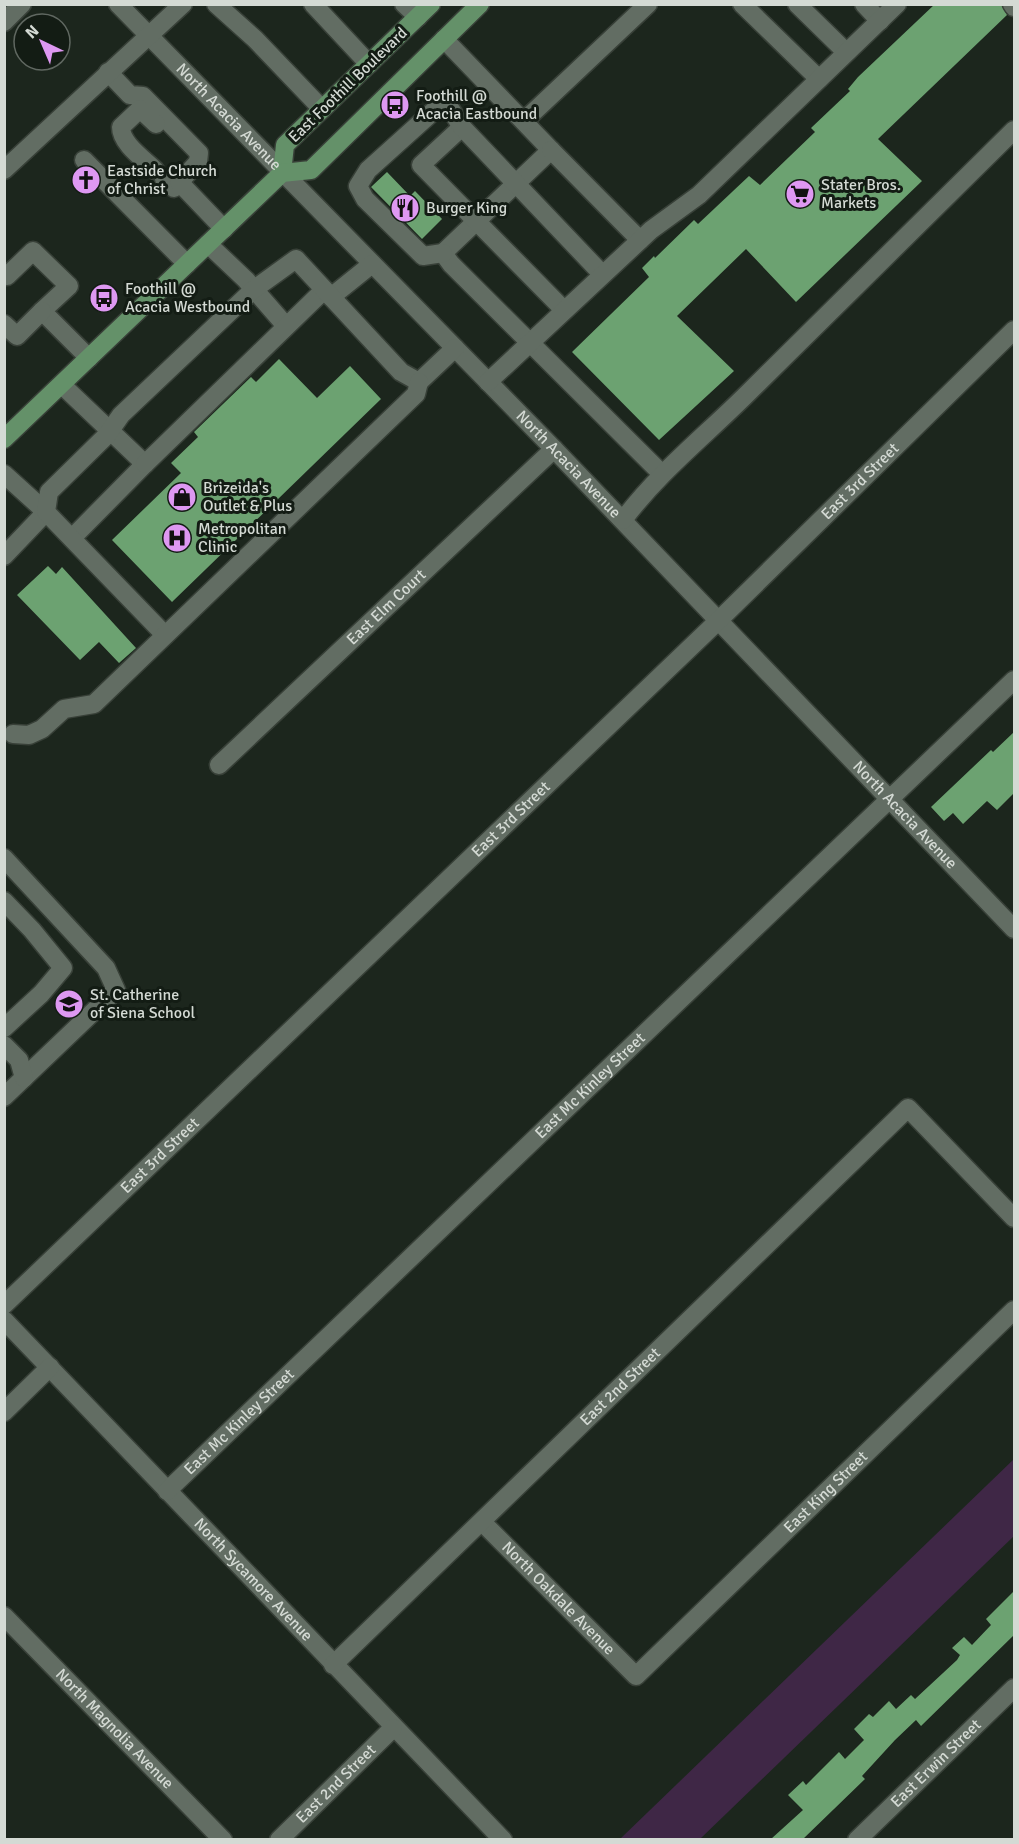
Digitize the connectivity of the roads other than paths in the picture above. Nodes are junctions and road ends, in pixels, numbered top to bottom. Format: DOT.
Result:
graph roads {
  1 [pos="22,4"];
  2 [pos="118,4"];
  3 [pos="183,4"];
  4 [pos="216,4"];
  5 [pos="314,4"];
  6 [pos="404,4"];
  7 [pos="431,4"];
  8 [pos="480,4"];
  9 [pos="648,4"];
  10 [pos="742,4"];
  11 [pos="797,4"];
  12 [pos="864,4"];
  13 [pos="897,4"];
  14 [pos="418,17"];
  15 [pos="880,21"];
  16 [pos="4,22"];
  17 [pos="148,34"];
  18 [pos="444,39"];
  19 [pos="846,52"];
  20 [pos="369,64"];
  21 [pos="108,72"];
  22 [pos="819,79"];
  23 [pos="322,109"];
  24 [pos="524,121"];
  25 [pos="462,127"];
  26 [pos="1014,130"];
  27 [pos="192,144"];
  28 [pos="551,150"];
  29 [pos="84,160"];
  30 [pos="4,170"];
  31 [pos="282,173"];
  32 [pos="166,177"];
  33 [pos="515,183"];
  34 [pos="476,221"];
  35 [pos="224,229"];
  36 [pos="640,240"];
  37 [pos="208,244"];
  38 [pos="443,253"];
  39 [pos="187,264"];
  40 [pos="372,264"];
  41 [pos="602,274"];
  42 [pos="5,276"];
  43 [pos="253,290"];
  44 [pos="328,294"];
  45 [pos="564,310"];
  46 [pos="42,311"];
  47 [pos="4,324"];
  48 [pos="286,326"];
  49 [pos="1014,330"];
  50 [pos="529,344"];
  51 [pos="455,348"];
  52 [pos="89,358"];
  53 [pos="419,382"];
  54 [pos="489,382"];
  55 [pos="62,385"];
  56 [pos="111,430"];
  57 [pos="4,440"];
  58 [pos="555,449"];
  59 [pos="145,464"];
  60 [pos="4,474"];
  61 [pos="662,474"];
  62 [pos="46,512"];
  63 [pos="623,520"];
  64 [pos="72,538"];
  65 [pos="4,556"];
  66 [pos="719,620"];
  67 [pos="165,636"];
  68 [pos="1014,680"];
  69 [pos="7,734"];
  70 [pos="219,765"];
  71 [pos="892,799"];
  72 [pos="4,858"];
  73 [pos="4,901"];
  74 [pos="1014,929"];
  75 [pos="4,1028"];
  76 [pos="4,1045"];
  77 [pos="24,1078"];
  78 [pos="4,1097"];
  79 [pos="1014,1218"];
  80 [pos="4,1305"];
  81 [pos="1014,1310"];
  82 [pos="4,1320"];
  83 [pos="50,1367"];
  84 [pos="4,1412"];
  85 [pos="167,1491"];
  86 [pos="482,1522"];
  87 [pos="4,1616"];
  88 [pos="333,1665"];
  89 [pos="636,1676"];
  90 [pos="1014,1688"];
  91 [pos="393,1728"];
  92 [pos="223,1839"];
  93 [pos="279,1839"];
  94 [pos="503,1839"];
  95 [pos="857,1839"];
  1 -- 16 [label="street"];
  2 -- 17 [label="street, North Acacia Avenue"];
  3 -- 17 [label="street"];
  4 -- 23 [label="street"];
  5 -- 20 [label="street"];
  6 -- 14 [label="street"];
  7 -- 14 [label="main road, East Foothill Boulevard"];
  8 -- 18 [label="main road, East Foothill Boulevard"];
  9 -- 24 [label="street"];
  10 -- 22 [label="street"];
  11 -- 19 [label="street"];
  12 -- 15 [label="street"];
  13 -- 15 [label="street"];
  14 -- 20 [label="main road, East Foothill Boulevard"];
  15 -- 19 [label="street"];
  17 -- 21 [label="street"];
  17 -- 31 [label="street, North Acacia Avenue"];
  18 -- 24 [label="street"];
  18 -- 31 [label="main road, East Foothill Boulevard"];
  19 -- 22 [label="street"];
  20 -- 23 [label="main road, East Foothill Boulevard"];
  21 -- 27 [label="street"];
  21 -- 30 [label="street"];
  22 -- 36 [label="street"];
  23 -- 31 [label="main road, East Foothill Boulevard"];
  24 -- 28 [label="street"];
  25 -- 33 [label="street"];
  25 -- 34 [label="street"];
  25 -- 38 [label="street"];
  26 -- 61 [label="street"];
  27 -- 32 [label="street"];
  27 -- 32 [label="street"];
  28 -- 33 [label="street"];
  28 -- 36 [label="street"];
  29 -- 39 [label="street"];
  31 -- 35 [label="main road"];
  31 -- 40 [label="street, North Acacia Avenue"];
  32 -- 35 [label="street"];
  33 -- 34 [label="street"];
  33 -- 41 [label="street"];
  34 -- 38 [label="street"];
  34 -- 45 [label="street"];
  35 -- 37 [label="main road"];
  36 -- 41 [label="street"];
  37 -- 39 [label="main road"];
  37 -- 43 [label="street"];
  38 -- 50 [label="street"];
  39 -- 52 [label="main road"];
  40 -- 44 [label="street"];
  40 -- 51 [label="street, North Acacia Avenue"];
  41 -- 45 [label="street"];
  42 -- 46 [label="street"];
  43 -- 44 [label="street"];
  43 -- 48 [label="street"];
  43 -- 56 [label="street"];
  44 -- 48 [label="street"];
  44 -- 53 [label="street"];
  45 -- 50 [label="street"];
  46 -- 47 [label="street"];
  46 -- 52 [label="street"];
  48 -- 59 [label="street"];
  49 -- 66 [label="street, East 3rd Street"];
  50 -- 54 [label="street"];
  50 -- 61 [label="street"];
  51 -- 53 [label="street"];
  51 -- 54 [label="street, North Acacia Avenue"];
  52 -- 55 [label="main road"];
  53 -- 67 [label="street"];
  54 -- 58 [label="street, North Acacia Avenue"];
  55 -- 56 [label="street"];
  55 -- 57 [label="main road"];
  56 -- 59 [label="street"];
  56 -- 62 [label="street"];
  58 -- 63 [label="street, North Acacia Avenue"];
  58 -- 70 [label="street, East Elm Court"];
  59 -- 64 [label="street"];
  60 -- 62 [label="street"];
  61 -- 63 [label="street"];
  62 -- 64 [label="street"];
  62 -- 65 [label="street"];
  63 -- 66 [label="street, North Acacia Avenue"];
  64 -- 67 [label="street"];
  66 -- 71 [label="street, North Acacia Avenue"];
  66 -- 80 [label="street, East 3rd Street"];
  67 -- 69 [label="street"];
  68 -- 71 [label="street, East Mc Kinley Street"];
  71 -- 74 [label="street, North Acacia Avenue"];
  71 -- 85 [label="street, East Mc Kinley Street"];
  72 -- 77 [label="street"];
  73 -- 75 [label="street"];
  76 -- 77 [label="street"];
  77 -- 78 [label="street"];
  79 -- 86 [label="street, East 2nd Street"];
  81 -- 89 [label="street, East King Street"];
  82 -- 83 [label="street, North Sycamore Avenue"];
  83 -- 84 [label="street"];
  83 -- 85 [label="street, North Sycamore Avenue"];
  85 -- 88 [label="street, North Sycamore Avenue"];
  86 -- 88 [label="street, East 2nd Street"];
  86 -- 89 [label="street, North Oakdale Avenue"];
  87 -- 92 [label="street, North Magnolia Avenue"];
  88 -- 91 [label="street, North Sycamore Avenue"];
  90 -- 95 [label="street, East Erwin Street"];
  91 -- 93 [label="street, East 2nd Street"];
  91 -- 94 [label="street, North Sycamore Avenue"];
}
